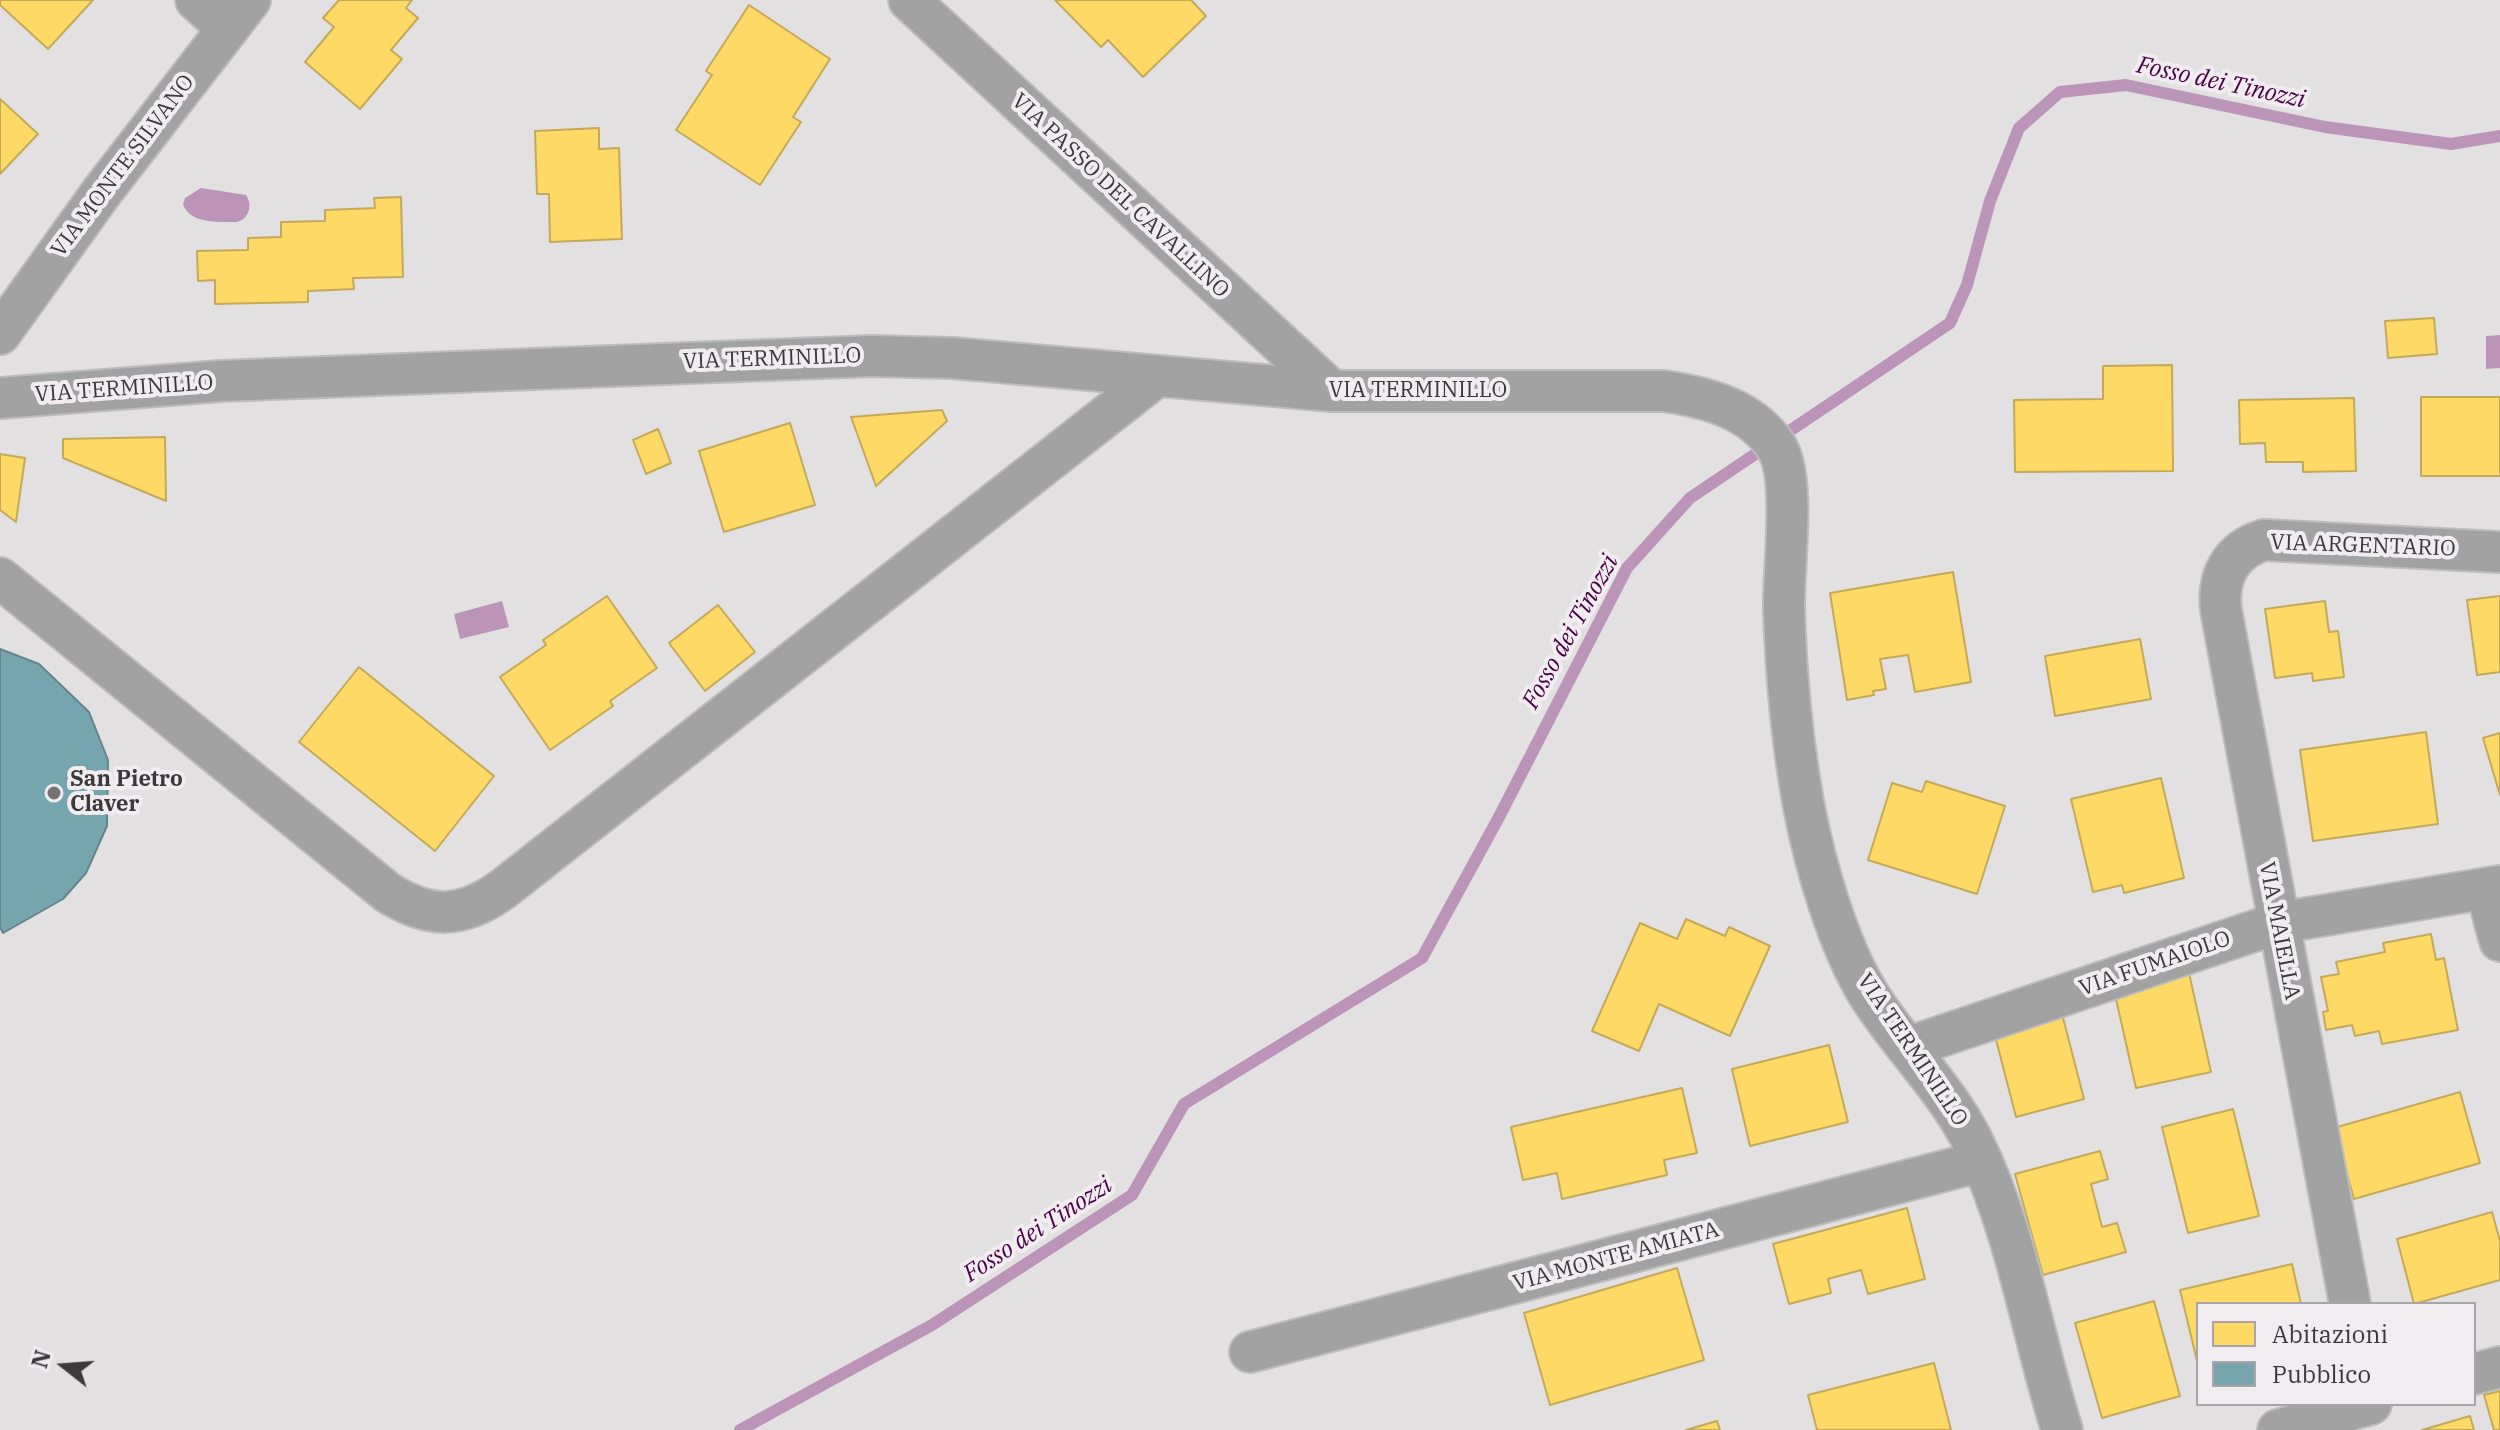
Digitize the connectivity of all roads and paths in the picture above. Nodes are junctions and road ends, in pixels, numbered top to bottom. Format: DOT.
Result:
graph roads {
  1 [pos="196,0"];
  2 [pos="909,0"];
  3 [pos="239,14"];
  4 [pos="13,285"];
  5 [pos="0,334"];
  6 [pos="1157,376"];
  7 [pos="1332,391"];
  8 [pos="0,398"];
  9 [pos="2500,552"];
  10 [pos="2231,559"];
  11 [pos="0,578"];
  12 [pos="2493,888"];
  13 [pos="2278,923"];
  14 [pos="2500,941"];
  15 [pos="1909,1047"];
  16 [pos="1982,1161"];
  17 [pos="2350,1302"];
  18 [pos="1250,1352"];
  19 [pos="2500,1367"];
  20 [pos="2476,1373"];
  21 [pos="2363,1406"];
  22 [pos="2370,1406"];
  23 [pos="2062,1430"];
  24 [pos="2278,1430"];
  25 [pos="2376,1430"];
  1 -- 3 [label="street"];
  2 -- 7 [label="street, VIA PASSO DEL CAVALLINO"];
  3 -- 4 [label="street, VIA MONTE SILVANO"];
  4 -- 5 [label="street, VIA MONTE SILVANO"];
  6 -- 7 [label="street, VIA TERMINILLO"];
  6 -- 8 [label="street, VIA TERMINILLO"];
  6 -- 11 [label="street"];
  7 -- 15 [label="street, VIA TERMINILLO"];
  9 -- 10 [label="street, VIA ARGENTARIO"];
  10 -- 13 [label="street, VIA MAIELLA"];
  12 -- 13 [label="street, VIA FUMAIOLO"];
  12 -- 14 [label="street"];
  13 -- 15 [label="street, VIA FUMAIOLO"];
  13 -- 17 [label="street, VIA MAIELLA"];
  15 -- 16 [label="street, VIA TERMINILLO"];
  16 -- 18 [label="street, VIA MONTE AMIATA"];
  16 -- 23 [label="street, VIA TERMINILLO"];
  19 -- 20 [label="street"];
  21 -- 24 [label="street"];
  22 -- 25 [label="street"];
}
